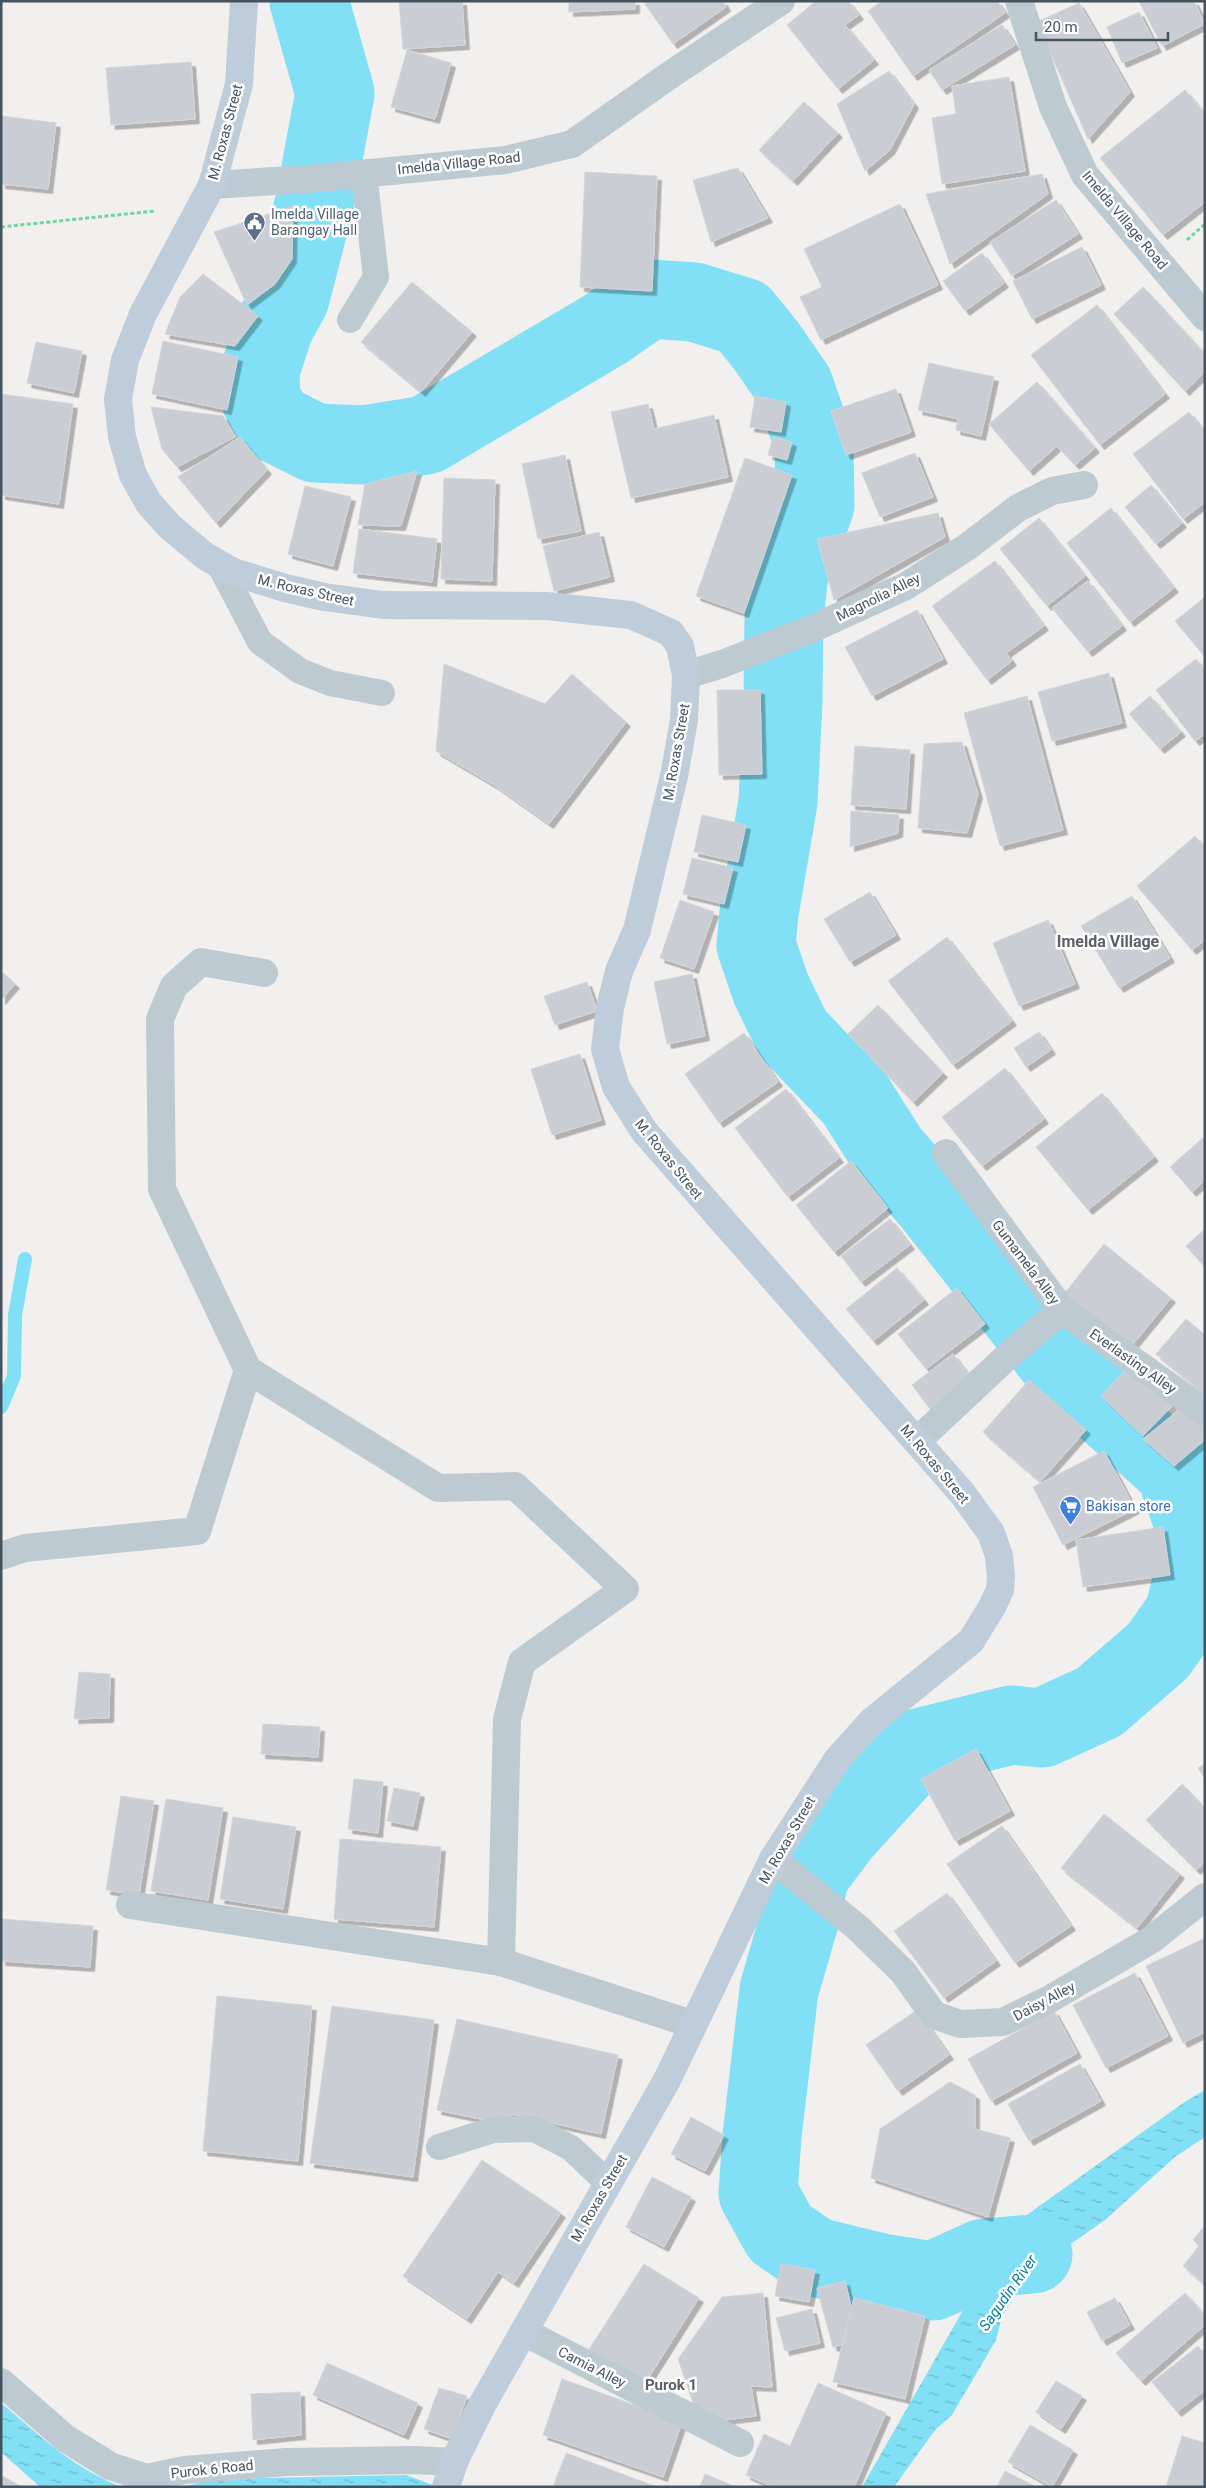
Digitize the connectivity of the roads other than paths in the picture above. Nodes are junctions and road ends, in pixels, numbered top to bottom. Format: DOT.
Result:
graph roads {
  1 [pos="244,1"];
  2 [pos="781,1"];
  3 [pos="1019,1"];
  4 [pos="352,174"];
  5 [pos="206,195"];
  6 [pos="1205,317"];
  7 [pos="350,320"];
  8 [pos="1084,485"];
  9 [pos="219,564"];
  10 [pos="686,675"];
  11 [pos="382,693"];
  12 [pos="264,972"];
  13 [pos="946,1153"];
  14 [pos="1055,1316"];
  15 [pos="248,1370"];
  16 [pos="1205,1412"];
  17 [pos="917,1441"];
  18 [pos="1,1556"];
  19 [pos="773,1859"];
  20 [pos="1205,1897"];
  21 [pos="130,1905"];
  22 [pos="500,1962"];
  23 [pos="692,2024"];
  24 [pos="439,2147"];
  25 [pos="608,2183"];
  26 [pos="524,2332"];
  27 [pos="1,2382"];
  28 [pos="740,2444"];
  29 [pos="449,2477"];
  1 -- 5 [label="main road, M. Roxas Street"];
  2 -- 4 [label="street, Imelda Village Road"];
  3 -- 6 [label="street, Imelda Village Road"];
  4 -- 5 [label="street, Imelda Village Road"];
  4 -- 7 [label="lane"];
  5 -- 9 [label="main road, M. Roxas Street"];
  8 -- 10 [label="street, Magnolia Alley"];
  9 -- 10 [label="main road, M. Roxas Street"];
  9 -- 11 [label="lane"];
  10 -- 17 [label="main road, M. Roxas Street"];
  12 -- 15 [label="street"];
  13 -- 14 [label="street, Gumamela Alley"];
  14 -- 16 [label="street, Everlasting Alley"];
  14 -- 17 [label="street, Gumamela Alley"];
  15 -- 18 [label="street"];
  15 -- 22 [label="street"];
  17 -- 19 [label="main road, M. Roxas Street"];
  19 -- 20 [label="street, Daisy Alley"];
  19 -- 23 [label="main road, M. Roxas Street"];
  21 -- 22 [label="street"];
  22 -- 23 [label="street"];
  23 -- 25 [label="main road, M. Roxas Street"];
  24 -- 25 [label="lane"];
  25 -- 26 [label="main road, M. Roxas Street"];
  26 -- 28 [label="street, Camia Alley"];
  26 -- 29 [label="main road, M. Roxas Street"];
  27 -- 29 [label="street, Purok 6 Road"];
}
